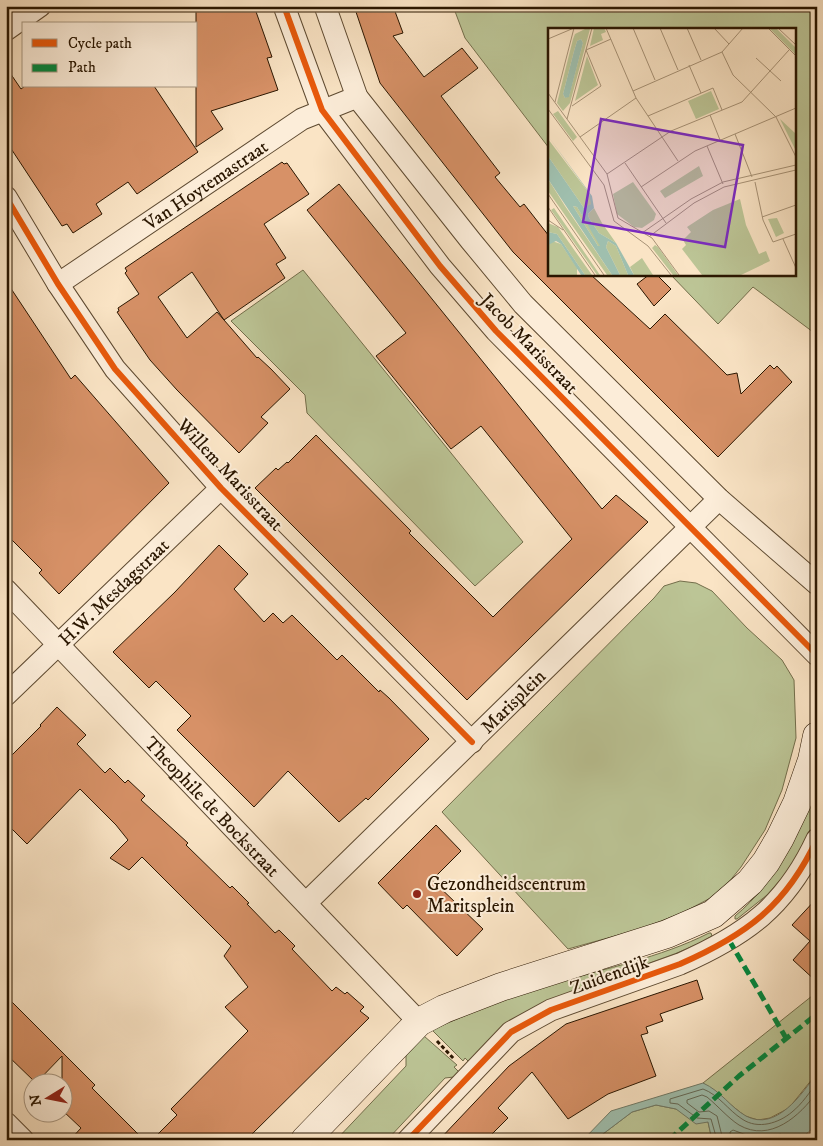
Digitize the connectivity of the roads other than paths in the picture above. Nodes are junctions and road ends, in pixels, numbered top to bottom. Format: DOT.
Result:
graph roads {
  1 [pos="40,6"];
  2 [pos="284,6"];
  3 [pos="325,6"];
  4 [pos="6,30"];
  5 [pos="357,97"];
  6 [pos="322,110"];
  7 [pos="6,197"];
  8 [pos="58,284"];
  9 [pos="221,488"];
  10 [pos="719,499"];
  11 [pos="690,528"];
  12 [pos="817,584"];
  13 [pos="6,590"];
  14 [pos="58,646"];
  15 [pos="817,655"];
  16 [pos="6,695"];
  17 [pos="817,736"];
  18 [pos="472,742"];
  19 [pos="817,839"];
  20 [pos="306,903"];
  21 [pos="713,914"];
  22 [pos="729,940"];
  23 [pos="419,1022"];
  24 [pos="6,1123"];
  25 [pos="23,1140"];
  26 [pos="305,1140"];
  27 [pos="408,1140"];
  1 -- 4 [label="street"];
  2 -- 6 [label="street, Jacob Marisstraat"];
  3 -- 5 [label="street, Jacob Marisstraat"];
  5 -- 6 [label="street, Van Hoytemastraat"];
  5 -- 10 [label="street, Jacob Marisstraat"];
  6 -- 8 [label="street, Van Hoytemastraat"];
  6 -- 11 [label="street, Jacob Marisstraat"];
  7 -- 8 [label="street, Willem Marisstraat"];
  8 -- 9 [label="street, Willem Marisstraat"];
  9 -- 14 [label="street, H.W. Mesdagstraat"];
  9 -- 18 [label="street, Willem Marisstraat"];
  10 -- 11 [label="street, Marisplein"];
  10 -- 12 [label="street, Jacob Marisstraat"];
  11 -- 15 [label="street, Jacob Marisstraat"];
  11 -- 18 [label="street, Marisplein"];
  13 -- 14 [label="street, Theophile de Bockstraat"];
  14 -- 16 [label="street, H.W. Mesdagstraat"];
  14 -- 20 [label="street, Theophile de Bockstraat"];
  17 -- 21 [label="street, Zuidendijk"];
  18 -- 20 [label="street, Marisplein"];
  19 -- 22 [label="street, Zuidendijk"];
  20 -- 23 [label="street, Theophile de Bockstraat"];
  21 -- 22 [label="street"];
  21 -- 23 [label="street, Zuidendijk"];
  22 -- 27 [label="street, Zuidendijk"];
  23 -- 26 [label="street, Zuidendijk"];
  24 -- 25 [label="street"];
}
